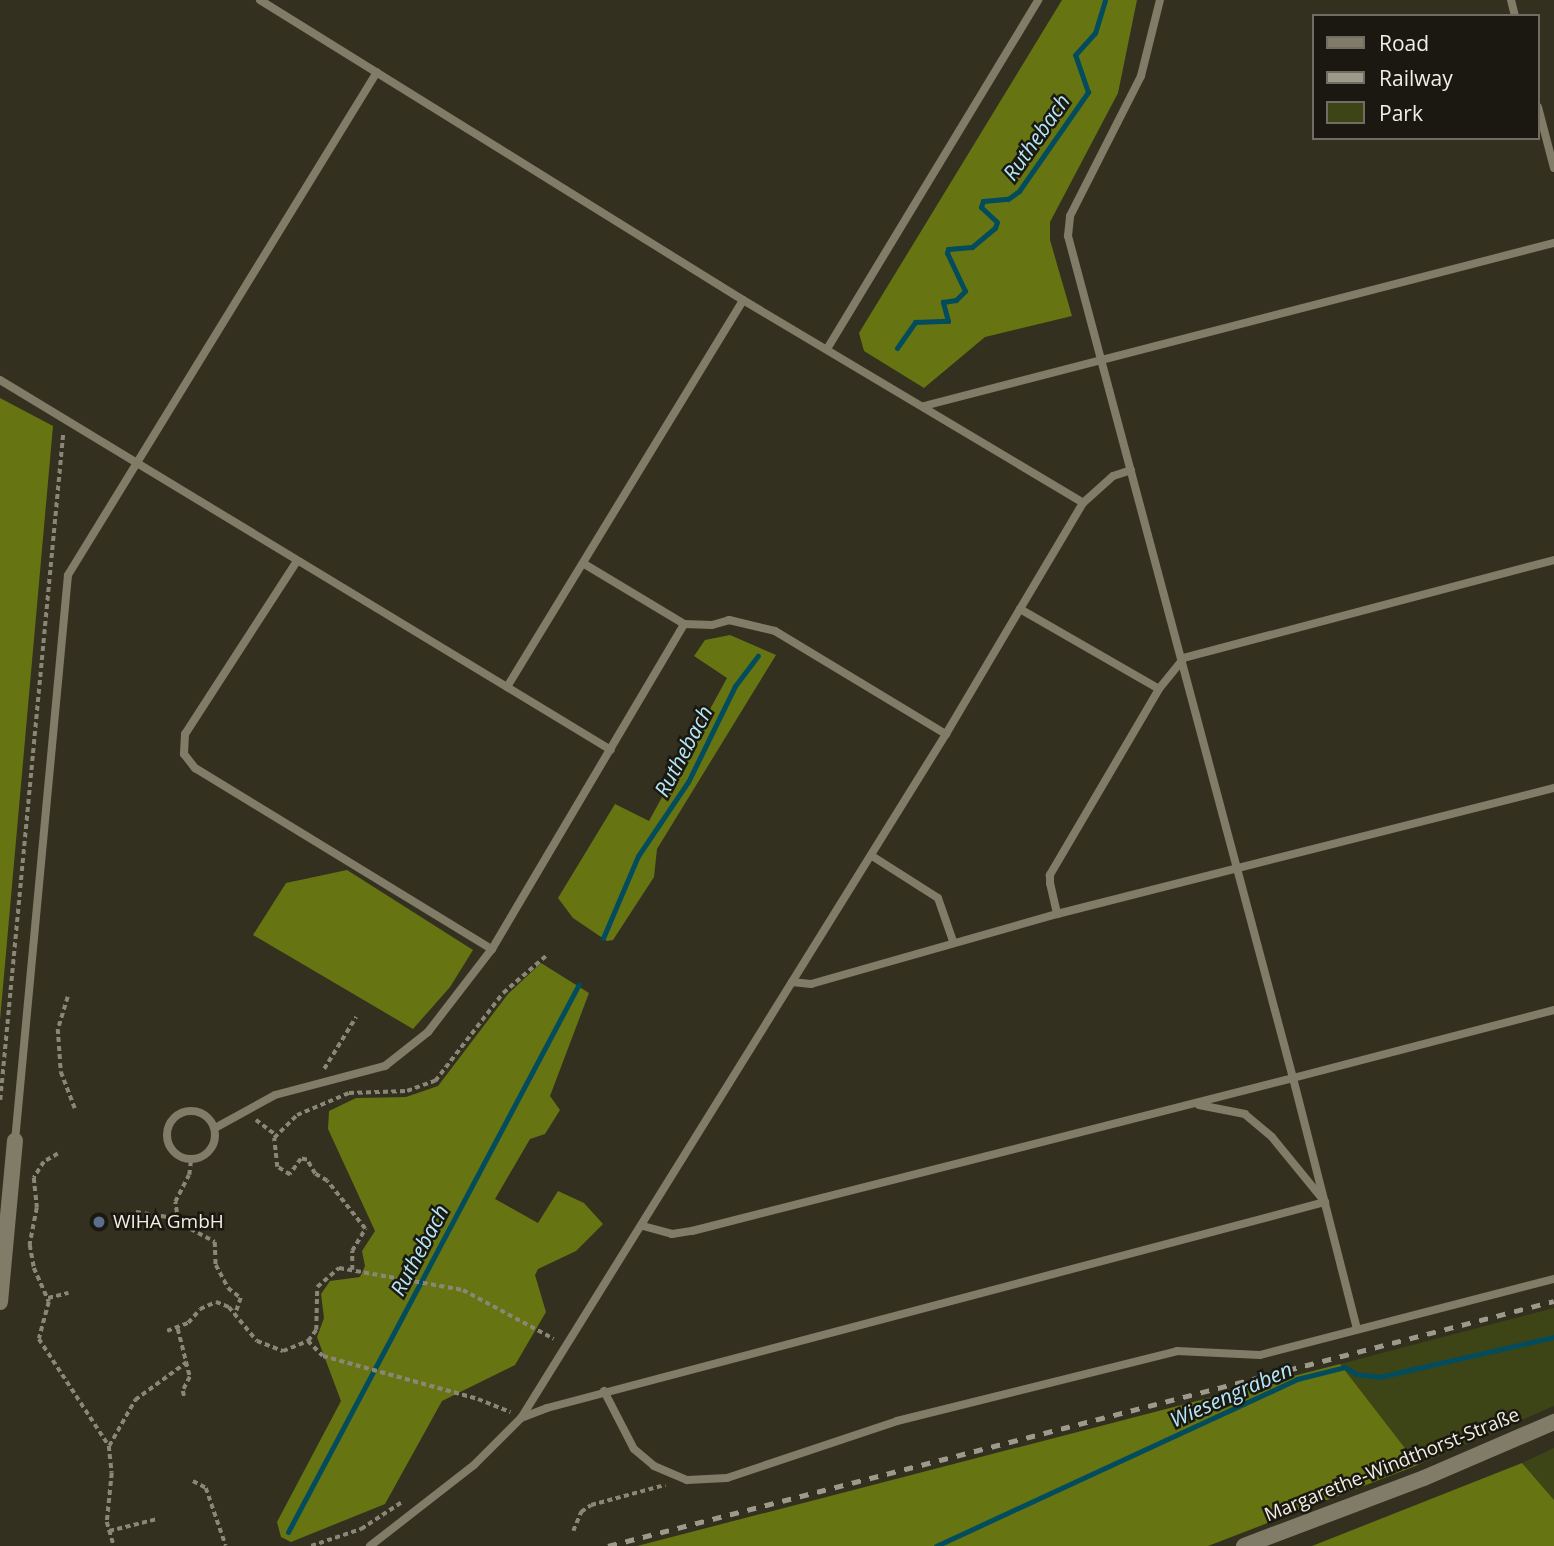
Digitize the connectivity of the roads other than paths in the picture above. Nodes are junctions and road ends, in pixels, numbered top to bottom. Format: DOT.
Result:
graph roads {
  1 [pos="260,0"];
  2 [pos="1038,0"];
  3 [pos="1160,0"];
  4 [pos="377,72"];
  5 [pos="1540,115"];
  6 [pos="1554,168"];
  7 [pos="1554,243"];
  8 [pos="743,300"];
  9 [pos="827,349"];
  10 [pos="1102,360"];
  11 [pos="0,380"];
  12 [pos="924,406"];
  13 [pos="139,464"];
  14 [pos="1131,470"];
  15 [pos="1083,503"];
  16 [pos="1554,560"];
  17 [pos="297,561"];
  18 [pos="586,565"];
  19 [pos="1020,609"];
  20 [pos="684,624"];
  21 [pos="1184,659"];
  22 [pos="507,687"];
  23 [pos="1158,689"];
  24 [pos="946,734"];
  25 [pos="611,750"];
  26 [pos="1554,788"];
  27 [pos="872,856"];
  28 [pos="1239,870"];
  29 [pos="1057,914"];
  30 [pos="953,941"];
  31 [pos="492,949"];
  32 [pos="792,982"];
  33 [pos="1554,1010"];
  34 [pos="1293,1078"];
  35 [pos="1196,1104"];
  36 [pos="215,1128"];
  37 [pos="15,1141"];
  38 [pos="1325,1202"];
  39 [pos="643,1226"];
  40 [pos="1554,1279"];
  41 [pos="0,1302"];
  42 [pos="1357,1329"];
  43 [pos="604,1391"];
  44 [pos="521,1418"];
  45 [pos="1554,1422"];
  46 [pos="370,1546"];
  47 [pos="1244,1546"];
  1 -- 4 [label="lane"];
  2 -- 9 [label="lane"];
  3 -- 10 [label="lane"];
  4 -- 8 [label="lane"];
  4 -- 13 [label="lane"];
  5 -- 6 [label="lane"];
  7 -- 10 [label="lane"];
  8 -- 9 [label="lane"];
  8 -- 18 [label="lane"];
  9 -- 12 [label="lane"];
  10 -- 12 [label="lane"];
  10 -- 14 [label="lane"];
  11 -- 13 [label="lane"];
  12 -- 15 [label="lane"];
  13 -- 17 [label="lane"];
  13 -- 37 [label="lane"];
  14 -- 15 [label="lane"];
  14 -- 21 [label="lane"];
  15 -- 19 [label="lane"];
  16 -- 21 [label="lane"];
  17 -- 22 [label="lane"];
  17 -- 31 [label="lane"];
  18 -- 20 [label="lane"];
  18 -- 22 [label="lane"];
  19 -- 23 [label="lane"];
  19 -- 24 [label="lane"];
  20 -- 24 [label="lane"];
  20 -- 25 [label="lane"];
  21 -- 23 [label="lane"];
  21 -- 28 [label="lane"];
  22 -- 25 [label="lane"];
  23 -- 29 [label="lane"];
  24 -- 27 [label="lane"];
  25 -- 31 [label="lane"];
  26 -- 28 [label="lane"];
  27 -- 30 [label="lane"];
  27 -- 32 [label="lane"];
  28 -- 29 [label="lane"];
  28 -- 34 [label="lane"];
  29 -- 30 [label="lane"];
  30 -- 32 [label="lane"];
  31 -- 36 [label="lane"];
  32 -- 39 [label="lane"];
  33 -- 34 [label="lane"];
  34 -- 35 [label="lane"];
  34 -- 38 [label="lane"];
  35 -- 38 [label="lane"];
  35 -- 39 [label="lane"];
  36 -- 36 [label="lane"];
  37 -- 41 [label="street"];
  38 -- 42 [label="lane"];
  38 -- 43 [label="lane"];
  39 -- 44 [label="lane"];
  40 -- 42 [label="lane"];
  42 -- 43 [label="lane"];
  43 -- 44 [label="lane"];
  44 -- 46 [label="lane"];
  45 -- 47 [label="street, Margarethe-Windthorst-Straße"];
}
